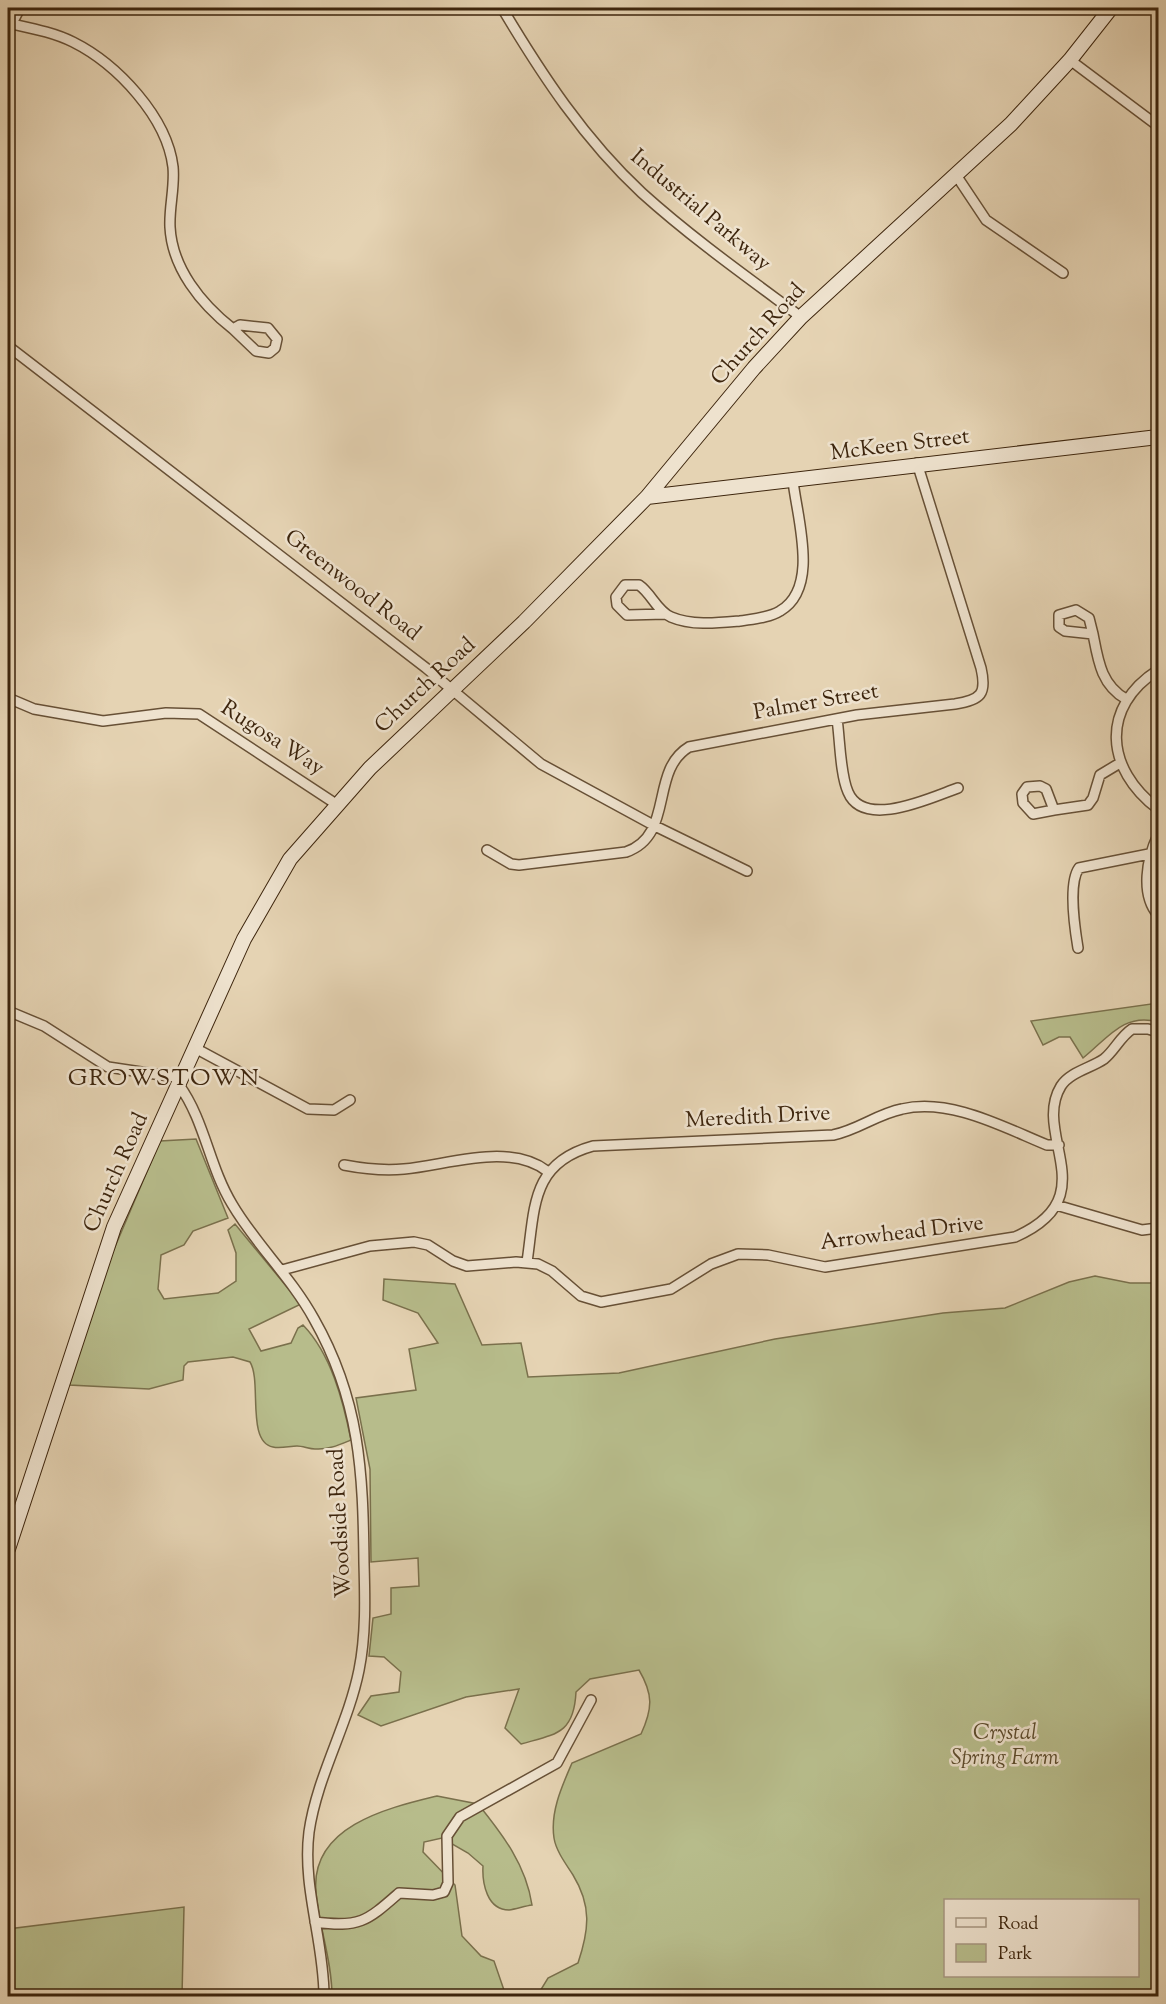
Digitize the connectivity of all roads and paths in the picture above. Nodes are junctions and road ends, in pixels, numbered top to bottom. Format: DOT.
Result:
graph roads {
  1 [pos="20,8"];
  2 [pos="502,8"];
  3 [pos="1111,8"];
  4 [pos="9,26"];
  5 [pos="1070,60"];
  6 [pos="1158,126"];
  7 [pos="956,176"];
  8 [pos="1063,273"];
  9 [pos="801,317"];
  10 [pos="233,329"];
  11 [pos="8,346"];
  12 [pos="1158,437"];
  13 [pos="917,463"];
  14 [pos="793,481"];
  15 [pos="647,497"];
  16 [pos="665,614"];
  17 [pos="1093,634"];
  18 [pos="1158,670"];
  19 [pos="453,690"];
  20 [pos="8,698"];
  21 [pos="1126,699"];
  22 [pos="837,719"];
  23 [pos="1120,763"];
  24 [pos="958,788"];
  25 [pos="336,804"];
  26 [pos="1158,809"];
  27 [pos="1054,810"];
  28 [pos="655,826"];
  29 [pos="1158,835"];
  30 [pos="488,850"];
  31 [pos="1149,854"];
  32 [pos="747,871"];
  33 [pos="1158,915"];
  34 [pos="1078,948"];
  35 [pos="8,1011"];
  36 [pos="1158,1032"];
  37 [pos="195,1048"];
  38 [pos="180,1082"];
  39 [pos="350,1100"];
  40 [pos="1059,1145"];
  41 [pos="344,1165"];
  42 [pos="547,1171"];
  43 [pos="1056,1205"];
  44 [pos="1158,1228"];
  45 [pos="527,1262"];
  46 [pos="282,1270"];
  47 [pos="8,1550"];
  48 [pos="591,1700"];
  49 [pos="315,1922"];
  50 [pos="324,1996"];
  1 -- 4 [label="street"];
  2 -- 9 [label="street, Industrial Parkway"];
  3 -- 5 [label="street, Church Road"];
  4 -- 10 [label="street"];
  5 -- 6 [label="street"];
  5 -- 7 [label="street, Church Road"];
  7 -- 8 [label="street"];
  7 -- 9 [label="street, Church Road"];
  9 -- 15 [label="street, Church Road"];
  11 -- 19 [label="street, Greenwood Road"];
  12 -- 13 [label="street, McKeen Street"];
  13 -- 14 [label="street, McKeen Street"];
  13 -- 22 [label="street, Palmer Street"];
  14 -- 15 [label="street, McKeen Street"];
  14 -- 16 [label="street"];
  15 -- 19 [label="street, Church Road"];
  16 -- 16 [label="street"];
  17 -- 21 [label="street"];
  18 -- 21 [label="street"];
  19 -- 25 [label="street, Church Road"];
  19 -- 28 [label="street, Greenwood Road"];
  20 -- 25 [label="street, Rugosa Way"];
  21 -- 23 [label="street"];
  22 -- 24 [label="street"];
  22 -- 28 [label="street, Palmer Street"];
  23 -- 26 [label="street"];
  23 -- 27 [label="street"];
  25 -- 37 [label="street, Church Road"];
  28 -- 30 [label="street, Palmer Street"];
  28 -- 32 [label="street, Greenwood Road"];
  29 -- 31 [label="street"];
  31 -- 33 [label="street"];
  31 -- 34 [label="street"];
  35 -- 38 [label="street"];
  36 -- 40 [label="street"];
  37 -- 38 [label="street, Church Road"];
  37 -- 39 [label="street"];
  38 -- 46 [label="street, Woodside Road"];
  38 -- 47 [label="street, Church Road"];
  40 -- 42 [label="street, Meredith Drive"];
  40 -- 43 [label="street"];
  41 -- 42 [label="street"];
  42 -- 45 [label="street"];
  43 -- 44 [label="street"];
  43 -- 45 [label="street, Arrowhead Drive"];
  45 -- 46 [label="street, Arrowhead Drive"];
  46 -- 49 [label="street, Woodside Road"];
  48 -- 49 [label="street"];
  49 -- 50 [label="street, Woodside Road"];
}
